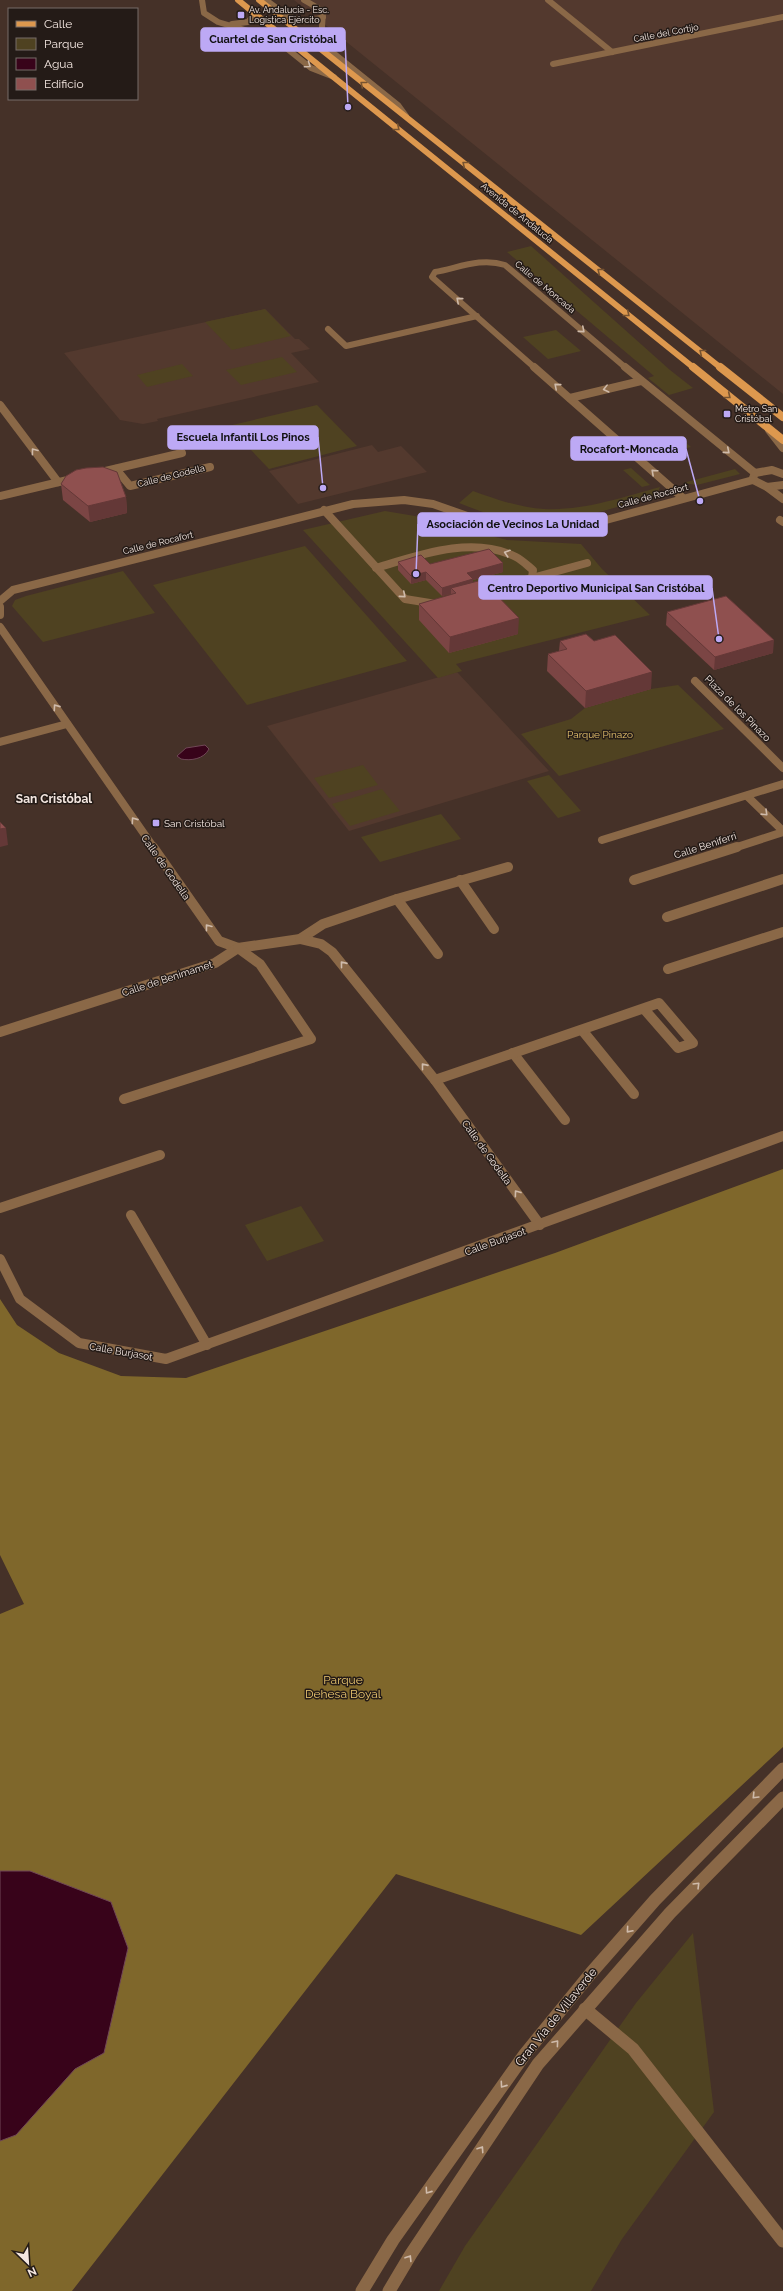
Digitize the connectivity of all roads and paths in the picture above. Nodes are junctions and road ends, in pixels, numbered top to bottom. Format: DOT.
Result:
graph roads {
  1 [pos="202,0"];
  2 [pos="238,0"];
  3 [pos="259,0"];
  4 [pos="266,0"];
  5 [pos="304,0"];
  6 [pos="548,0"];
  7 [pos="255,13"];
  8 [pos="323,17"];
  9 [pos="783,17"];
  10 [pos="224,24"];
  11 [pos="612,52"];
  12 [pos="553,64"];
  13 [pos="334,77"];
  14 [pos="406,116"];
  15 [pos="477,316"];
  16 [pos="328,329"];
  17 [pos="641,380"];
  18 [pos="570,398"];
  19 [pos="0,405"];
  20 [pos="8,416"];
  21 [pos="0,417"];
  22 [pos="783,417"];
  23 [pos="766,427"];
  24 [pos="783,440"];
  25 [pos="783,448"];
  26 [pos="182,453"];
  27 [pos="210,467"];
  28 [pos="116,469"];
  29 [pos="781,471"];
  30 [pos="754,476"];
  31 [pos="58,482"];
  32 [pos="783,486"];
  33 [pos="766,487"];
  34 [pos="0,496"];
  35 [pos="683,498"];
  36 [pos="783,499"];
  37 [pos="324,510"];
  38 [pos="587,564"];
  39 [pos="376,568"];
  40 [pos="532,578"];
  41 [pos="471,594"];
  42 [pos="0,601"];
  43 [pos="441,602"];
  44 [pos="0,607"];
  45 [pos="0,615"];
  46 [pos="0,627"];
  47 [pos="695,681"];
  48 [pos="68,724"];
  49 [pos="0,742"];
  50 [pos="783,768"];
  51 [pos="783,784"];
  52 [pos="747,796"];
  53 [pos="783,831"];
  54 [pos="602,840"];
  55 [pos="508,867"];
  56 [pos="783,879"];
  57 [pos="460,880"];
  58 [pos="634,880"];
  59 [pos="397,899"];
  60 [pos="667,917"];
  61 [pos="494,929"];
  62 [pos="783,932"];
  63 [pos="300,938"];
  64 [pos="238,948"];
  65 [pos="438,954"];
  66 [pos="668,969"];
  67 [pos="644,1008"];
  68 [pos="582,1030"];
  69 [pos="0,1032"];
  70 [pos="513,1053"];
  71 [pos="435,1080"];
  72 [pos="634,1094"];
  73 [pos="124,1099"];
  74 [pos="566,1120"];
  75 [pos="783,1136"];
  76 [pos="160,1155"];
  77 [pos="0,1208"];
  78 [pos="131,1215"];
  79 [pos="540,1225"];
  80 [pos="0,1259"];
  81 [pos="207,1345"];
  82 [pos="783,1769"];
  83 [pos="783,1798"];
  84 [pos="585,2009"];
  85 [pos="783,2241"];
  86 [pos="362,2291"];
  87 [pos="389,2291"];
  1 -- 10 [label="street"];
  2 -- 7 [label="main road, Avenida de Andalucía"];
  14 -- 3 [label="main road, Avenida de Andalucía, one-way"];
  4 -- 8 [label="street"];
  5 -- 8 [label="street"];
  6 -- 11 [label="street"];
  7 -- 10 [label="street"];
  7 -- 13 [label="main road, Avenida de Andalucía"];
  8 -- 14 [label="street, Avenida de Andalucía"];
  9 -- 11 [label="street, Calle del Cortijo"];
  10 -- 13 [label="street, one-way"];
  11 -- 12 [label="street, Calle del Cortijo"];
  13 -- 23 [label="main road, Avenida de Andalucía, one-way"];
  22 -- 14 [label="main road, Avenida de Andalucía, one-way"];
  15 -- 16 [label="street"];
  15 -- 17 [label="street, Calle de Moncada, one-way"];
  18 -- 15 [label="street, Calle de Moncada, one-way"];
  17 -- 18 [label="street, one-way"];
  17 -- 30 [label="street, Calle de Moncada, one-way"];
  35 -- 18 [label="street, Calle de Moncada, one-way"];
  19 -- 20 [label="street"];
  20 -- 21 [label="street"];
  31 -- 20 [label="street, one-way"];
  23 -- 24 [label="main road, Avenida de Andalucía"];
  23 -- 25 [label="street"];
  26 -- 28 [label="street, Calle de Godella"];
  27 -- 28 [label="street, Calle de Godella"];
  28 -- 31 [label="street, Calle de Godella"];
  29 -- 30 [label="street, Calle de Rocafort"];
  30 -- 33 [label="street, Calle de Moncada"];
  30 -- 35 [label="street, Calle de Rocafort"];
  31 -- 34 [label="street, Calle de Godella"];
  32 -- 33 [label="street"];
  33 -- 36 [label="street, Calle de Moncada"];
  35 -- 37 [label="street, Calle de Rocafort"];
  37 -- 39 [label="street"];
  37 -- 42 [label="street, Calle de Rocafort"];
  38 -- 40 [label="street"];
  40 -- 39 [label="street, one-way"];
  39 -- 43 [label="street, one-way"];
  40 -- 41 [label="street"];
  44 -- 45 [label="street"];
  48 -- 46 [label="street, Calle de Godella, one-way"];
  47 -- 50 [label="street, Plaza de los Pinazo"];
  48 -- 49 [label="street"];
  64 -- 48 [label="street, Calle de Godella, one-way"];
  51 -- 52 [label="street"];
  52 -- 53 [label="street, Calle Beniferri, one-way"];
  52 -- 54 [label="street"];
  53 -- 58 [label="street, Calle Beniferri"];
  55 -- 57 [label="street, Calle de Godella"];
  56 -- 60 [label="street"];
  57 -- 59 [label="street, Calle de Godella"];
  57 -- 61 [label="street"];
  59 -- 63 [label="street, Calle de Godella"];
  59 -- 65 [label="street"];
  62 -- 66 [label="street"];
  63 -- 64 [label="street, Calle de Godella"];
  71 -- 63 [label="street, Calle de Godella, one-way"];
  64 -- 69 [label="street, Calle de Benimamet"];
  64 -- 73 [label="street"];
  67 -- 67 [label="street"];
  67 -- 68 [label="street"];
  68 -- 70 [label="street"];
  68 -- 72 [label="street"];
  70 -- 71 [label="street"];
  70 -- 74 [label="street"];
  79 -- 71 [label="street, Calle de Godella, one-way"];
  75 -- 79 [label="street, Calle Burjasot"];
  76 -- 77 [label="street"];
  78 -- 81 [label="street"];
  79 -- 81 [label="street, Calle Burjasot"];
  80 -- 81 [label="street, Calle Burjasot"];
  82 -- 86 [label="street, Gran Vía de Villaverde, one-way"];
  84 -- 83 [label="street, Gran Vía de Villaverde, one-way"];
  84 -- 85 [label="street"];
  87 -- 84 [label="street, Gran Vía de Villaverde, one-way"];
}
